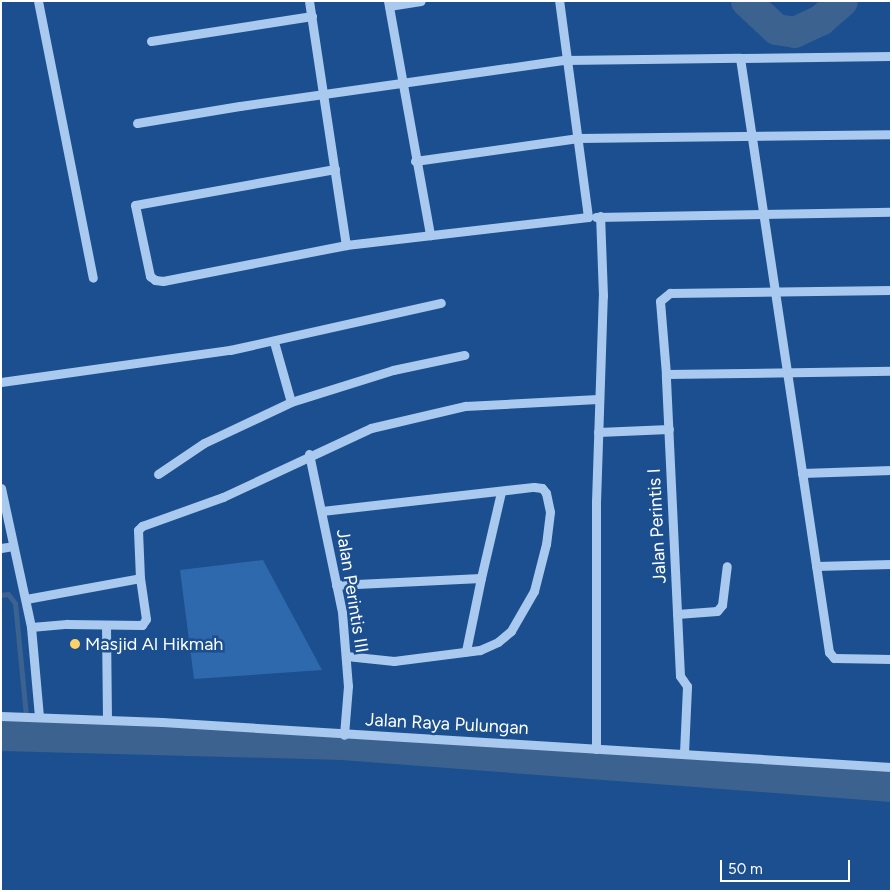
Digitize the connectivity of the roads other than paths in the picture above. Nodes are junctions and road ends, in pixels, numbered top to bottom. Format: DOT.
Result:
graph roads {
  1 [pos="38,1"];
  2 [pos="309,1"];
  3 [pos="421,1"];
  4 [pos="559,1"];
  5 [pos="388,4"];
  6 [pos="312,16"];
  7 [pos="151,41"];
  8 [pos="891,56"];
  9 [pos="740,58"];
  10 [pos="565,60"];
  11 [pos="401,84"];
  12 [pos="325,94"];
  13 [pos="137,123"];
  14 [pos="891,134"];
  15 [pos="578,138"];
  16 [pos="752,138"];
  17 [pos="416,161"];
  18 [pos="335,169"];
  19 [pos="891,212"];
  20 [pos="764,215"];
  21 [pos="600,216"];
  22 [pos="588,217"];
  23 [pos="430,235"];
  24 [pos="346,245"];
  25 [pos="93,278"];
  26 [pos="891,290"];
  27 [pos="775,292"];
  28 [pos="441,304"];
  29 [pos="274,342"];
  30 [pos="464,355"];
  31 [pos="891,371"];
  32 [pos="787,372"];
  33 [pos="666,374"];
  34 [pos="1,382"];
  35 [pos="598,399"];
  36 [pos="291,402"];
  37 [pos="669,429"];
  38 [pos="598,432"];
  39 [pos="309,454"];
  40 [pos="891,470"];
  41 [pos="802,473"];
  42 [pos="158,474"];
  43 [pos="1,488"];
  44 [pos="501,492"];
  45 [pos="322,511"];
  46 [pos="13,546"];
  47 [pos="1,548"];
  48 [pos="891,564"];
  49 [pos="727,566"];
  50 [pos="816,566"];
  51 [pos="140,578"];
  52 [pos="481,578"];
  53 [pos="336,585"];
  54 [pos="26,600"];
  55 [pos="677,614"];
  56 [pos="106,624"];
  57 [pos="31,627"];
  58 [pos="466,651"];
  59 [pos="346,656"];
  60 [pos="891,659"];
  61 [pos="1,716"];
  62 [pos="38,716"];
  63 [pos="107,719"];
  64 [pos="344,735"];
  65 [pos="596,750"];
  66 [pos="684,753"];
  67 [pos="891,767"];
  1 -- 25 [label="street"];
  2 -- 6 [label="street"];
  3 -- 5 [label="street"];
  4 -- 10 [label="street"];
  5 -- 11 [label="street"];
  6 -- 7 [label="street"];
  6 -- 12 [label="street"];
  8 -- 9 [label="street"];
  9 -- 10 [label="street"];
  9 -- 16 [label="street"];
  10 -- 11 [label="street"];
  10 -- 15 [label="street"];
  11 -- 12 [label="street"];
  11 -- 17 [label="street"];
  12 -- 13 [label="street"];
  12 -- 18 [label="street"];
  14 -- 16 [label="street"];
  15 -- 16 [label="street"];
  15 -- 17 [label="street"];
  15 -- 22 [label="street"];
  16 -- 20 [label="street"];
  17 -- 23 [label="street"];
  18 -- 24 [label="street"];
  18 -- 24 [label="street"];
  19 -- 20 [label="street"];
  20 -- 21 [label="street"];
  20 -- 27 [label="street"];
  21 -- 22 [label="street"];
  21 -- 35 [label="street"];
  22 -- 23 [label="street"];
  23 -- 24 [label="street"];
  26 -- 27 [label="street"];
  27 -- 32 [label="street"];
  27 -- 33 [label="street, Jalan Perintis I"];
  28 -- 29 [label="street"];
  29 -- 34 [label="street"];
  29 -- 36 [label="street"];
  30 -- 36 [label="street"];
  31 -- 32 [label="street"];
  32 -- 33 [label="street"];
  32 -- 41 [label="street"];
  33 -- 37 [label="street, Jalan Perintis I"];
  35 -- 38 [label="street"];
  35 -- 39 [label="street"];
  36 -- 42 [label="street"];
  37 -- 38 [label="street"];
  37 -- 55 [label="street, Jalan Perintis I"];
  38 -- 65 [label="street"];
  39 -- 45 [label="street, Jalan Perintis III"];
  39 -- 51 [label="street"];
  40 -- 41 [label="street"];
  41 -- 50 [label="street"];
  43 -- 46 [label="street"];
  44 -- 45 [label="street"];
  44 -- 52 [label="street"];
  44 -- 58 [label="street"];
  45 -- 53 [label="street, Jalan Perintis III"];
  46 -- 47 [label="street"];
  46 -- 54 [label="street"];
  48 -- 50 [label="street"];
  49 -- 55 [label="street"];
  50 -- 60 [label="street"];
  51 -- 54 [label="street"];
  51 -- 56 [label="street"];
  52 -- 53 [label="street"];
  52 -- 58 [label="street"];
  53 -- 59 [label="street, Jalan Perintis III"];
  54 -- 57 [label="street"];
  55 -- 66 [label="street, Jalan Perintis I"];
  56 -- 57 [label="street"];
  56 -- 63 [label="street"];
  57 -- 62 [label="street"];
  58 -- 59 [label="street"];
  59 -- 64 [label="street, Jalan Perintis III"];
  61 -- 62 [label="street, Jalan Raya Pulungan"];
  62 -- 63 [label="street, Jalan Raya Pulungan"];
  63 -- 64 [label="street, Jalan Raya Pulungan"];
  64 -- 65 [label="street, Jalan Raya Pulungan"];
  65 -- 66 [label="street, Jalan Raya Pulungan"];
  66 -- 67 [label="street, Jalan Raya Pulungan"];
}
